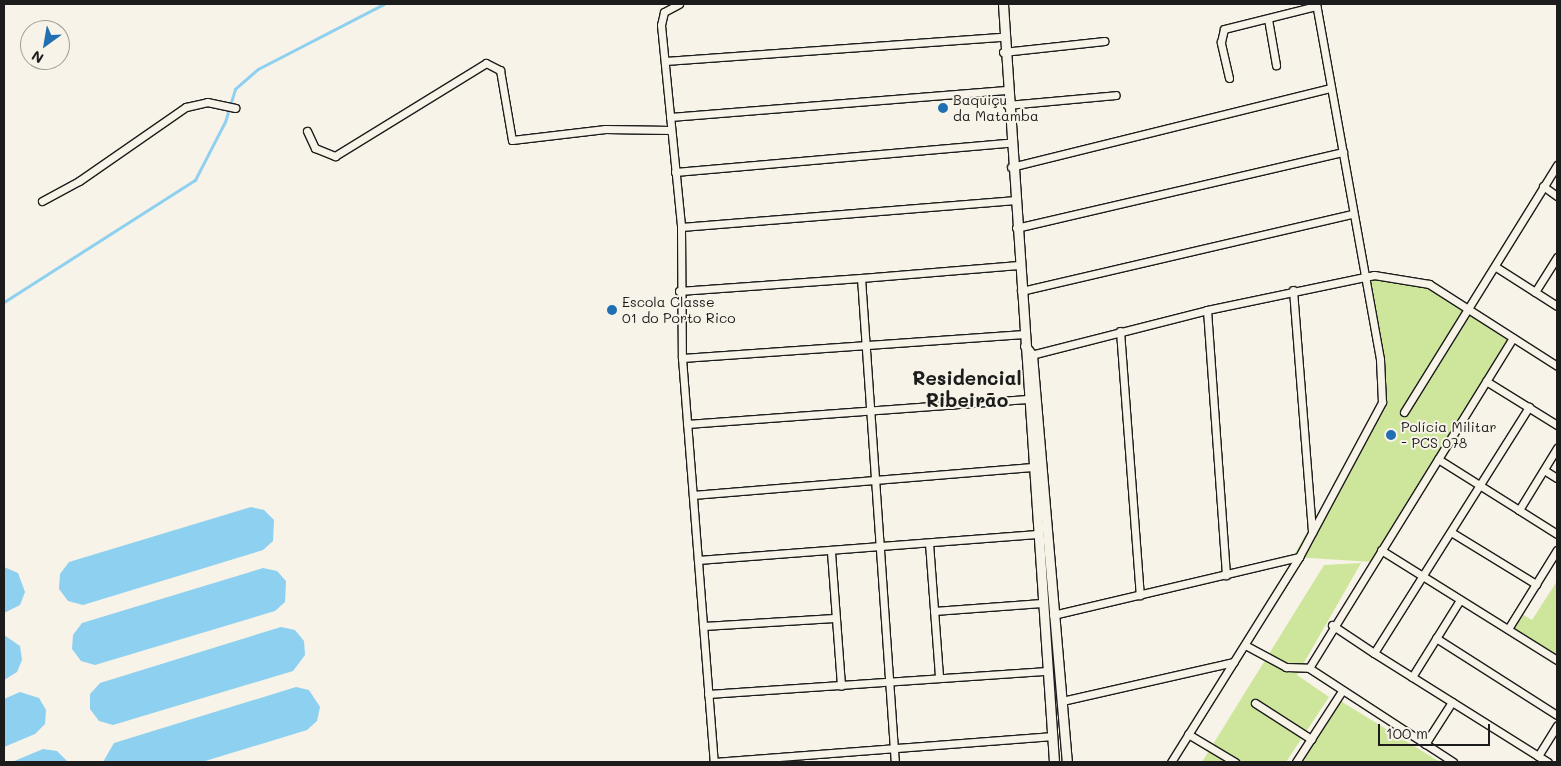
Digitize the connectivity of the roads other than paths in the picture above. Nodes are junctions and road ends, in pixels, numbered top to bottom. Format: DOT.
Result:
graph roads {
  1 [pos="680,4"];
  2 [pos="1003,4"];
  3 [pos="1316,5"];
  4 [pos="1268,19"];
  5 [pos="1003,37"];
  6 [pos="1104,41"];
  7 [pos="1003,52"];
  8 [pos="665,61"];
  9 [pos="1276,65"];
  10 [pos="1229,78"];
  11 [pos="1330,88"];
  12 [pos="1006,90"];
  13 [pos="1116,95"];
  14 [pos="1007,104"];
  15 [pos="235,108"];
  16 [pos="670,117"];
  17 [pos="671,130"];
  18 [pos="307,131"];
  19 [pos="1009,143"];
  20 [pos="1343,152"];
  21 [pos="1557,165"];
  22 [pos="1011,167"];
  23 [pos="675,172"];
  24 [pos="1544,186"];
  25 [pos="1557,196"];
  26 [pos="1013,200"];
  27 [pos="42,201"];
  28 [pos="1353,214"];
  29 [pos="681,227"];
  30 [pos="1016,228"];
  31 [pos="1557,258"];
  32 [pos="1018,265"];
  33 [pos="1496,267"];
  34 [pos="1364,275"];
  35 [pos="861,278"];
  36 [pos="1293,290"];
  37 [pos="680,291"];
  38 [pos="1021,291"];
  39 [pos="1536,292"];
  40 [pos="1557,306"];
  41 [pos="1208,310"];
  42 [pos="1468,310"];
  43 [pos="1120,331"];
  44 [pos="1024,334"];
  45 [pos="1512,338"];
  46 [pos="865,345"];
  47 [pos="1028,356"];
  48 [pos="682,358"];
  49 [pos="1557,366"];
  50 [pos="1486,381"];
  51 [pos="1027,399"];
  52 [pos="1529,407"];
  53 [pos="870,412"];
  54 [pos="1404,412"];
  55 [pos="687,424"];
  56 [pos="1557,425"];
  57 [pos="1557,448"];
  58 [pos="1438,459"];
  59 [pos="1032,467"];
  60 [pos="1544,470"];
  61 [pos="1557,478"];
  62 [pos="874,479"];
  63 [pos="1480,486"];
  64 [pos="693,495"];
  65 [pos="1519,510"];
  66 [pos="1312,532"];
  67 [pos="1451,532"];
  68 [pos="1037,534"];
  69 [pos="1557,534"];
  70 [pos="929,543"];
  71 [pos="879,546"];
  72 [pos="1381,550"];
  73 [pos="1557,550"];
  74 [pos="831,552"];
  75 [pos="1298,557"];
  76 [pos="698,560"];
  77 [pos="1226,575"];
  78 [pos="1423,576"];
  79 [pos="1536,584"];
  80 [pos="1140,595"];
  81 [pos="1460,600"];
  82 [pos="1042,603"];
  83 [pos="934,611"];
  84 [pos="1053,614"];
  85 [pos="835,618"];
  86 [pos="1332,625"];
  87 [pos="703,626"];
  88 [pos="1508,629"];
  89 [pos="1436,638"];
  90 [pos="1245,645"];
  91 [pos="1374,653"];
  92 [pos="1557,660"];
  93 [pos="1234,662"];
  94 [pos="1309,668"];
  95 [pos="1047,671"];
  96 [pos="939,677"];
  97 [pos="1412,677"];
  98 [pos="890,682"];
  99 [pos="841,686"];
  100 [pos="1342,691"];
  101 [pos="708,694"];
  102 [pos="1062,701"];
  103 [pos="1452,702"];
  104 [pos="1255,703"];
  105 [pos="1557,715"];
  106 [pos="1557,725"];
  107 [pos="1188,734"];
  108 [pos="1053,736"];
  109 [pos="1311,739"];
  110 [pos="1425,744"];
  111 [pos="894,750"];
  112 [pos="1538,756"];
  113 [pos="895,762"];
  114 [pos="1054,762"];
  115 [pos="1066,762"];
  116 [pos="1171,762"];
  117 [pos="1234,762"];
  118 [pos="1296,762"];
  119 [pos="1453,762"];
  120 [pos="1548,762"];
  1 -- 8 [label="street"];
  2 -- 5 [label="street"];
  3 -- 4 [label="street"];
  3 -- 11 [label="street"];
  4 -- 9 [label="street"];
  4 -- 10 [label="street"];
  5 -- 7 [label="street"];
  5 -- 8 [label="street"];
  6 -- 7 [label="street"];
  7 -- 12 [label="street"];
  8 -- 16 [label="street"];
  11 -- 20 [label="street"];
  11 -- 22 [label="street"];
  12 -- 14 [label="street"];
  12 -- 16 [label="street"];
  13 -- 14 [label="street"];
  14 -- 19 [label="street"];
  15 -- 27 [label="street"];
  16 -- 17 [label="street"];
  17 -- 18 [label="street"];
  17 -- 23 [label="street"];
  19 -- 22 [label="street"];
  19 -- 23 [label="street"];
  20 -- 28 [label="street"];
  20 -- 30 [label="street"];
  21 -- 24 [label="street"];
  22 -- 26 [label="street"];
  23 -- 29 [label="street"];
  24 -- 25 [label="street"];
  24 -- 33 [label="street"];
  26 -- 29 [label="street"];
  26 -- 30 [label="street"];
  28 -- 34 [label="street"];
  28 -- 38 [label="street"];
  29 -- 37 [label="street"];
  30 -- 32 [label="street"];
  31 -- 39 [label="street"];
  32 -- 35 [label="street"];
  32 -- 38 [label="street"];
  33 -- 39 [label="street"];
  33 -- 42 [label="street"];
  34 -- 36 [label="street"];
  34 -- 42 [label="street"];
  34 -- 66 [label="street"];
  35 -- 37 [label="street"];
  35 -- 46 [label="street"];
  36 -- 41 [label="street"];
  36 -- 66 [label="street"];
  37 -- 48 [label="street"];
  38 -- 44 [label="street"];
  39 -- 40 [label="street"];
  41 -- 43 [label="street"];
  41 -- 77 [label="street"];
  42 -- 45 [label="street"];
  42 -- 54 [label="street"];
  43 -- 47 [label="street"];
  43 -- 80 [label="street"];
  44 -- 46 [label="street"];
  44 -- 47 [label="street"];
  45 -- 49 [label="street"];
  45 -- 50 [label="street"];
  46 -- 48 [label="street"];
  46 -- 53 [label="street"];
  47 -- 51 [label="street"];
  47 -- 84 [label="street"];
  48 -- 55 [label="street"];
  50 -- 52 [label="street"];
  50 -- 58 [label="street"];
  51 -- 53 [label="street"];
  51 -- 59 [label="street"];
  52 -- 56 [label="street"];
  52 -- 63 [label="street"];
  53 -- 55 [label="street"];
  53 -- 62 [label="street"];
  55 -- 64 [label="street"];
  57 -- 60 [label="street"];
  58 -- 63 [label="street"];
  58 -- 72 [label="street"];
  59 -- 62 [label="street"];
  59 -- 68 [label="street"];
  60 -- 61 [label="street"];
  60 -- 65 [label="street"];
  62 -- 64 [label="street"];
  62 -- 71 [label="street"];
  63 -- 65 [label="street"];
  63 -- 67 [label="street"];
  64 -- 76 [label="street"];
  65 -- 69 [label="street"];
  66 -- 75 [label="street"];
  67 -- 78 [label="street"];
  67 -- 79 [label="street"];
  68 -- 70 [label="street"];
  68 -- 82 [label="street"];
  70 -- 71 [label="street"];
  70 -- 83 [label="street"];
  71 -- 74 [label="street"];
  71 -- 98 [label="street"];
  72 -- 78 [label="street"];
  72 -- 86 [label="street"];
  73 -- 79 [label="street"];
  74 -- 76 [label="street"];
  74 -- 85 [label="street"];
  75 -- 77 [label="street"];
  75 -- 90 [label="street"];
  76 -- 87 [label="street"];
  77 -- 80 [label="street"];
  78 -- 81 [label="street"];
  78 -- 91 [label="street"];
  79 -- 88 [label="street"];
  80 -- 84 [label="street"];
  81 -- 88 [label="street"];
  81 -- 89 [label="street"];
  82 -- 83 [label="street"];
  82 -- 95 [label="street"];
  83 -- 96 [label="street"];
  84 -- 102 [label="street"];
  85 -- 87 [label="street"];
  85 -- 99 [label="street"];
  86 -- 91 [label="street"];
  86 -- 94 [label="street"];
  87 -- 101 [label="street"];
  88 -- 92 [label="street"];
  89 -- 97 [label="street"];
  89 -- 105 [label="street"];
  90 -- 93 [label="street"];
  90 -- 94 [label="street"];
  91 -- 97 [label="street"];
  93 -- 102 [label="street"];
  93 -- 107 [label="street"];
  94 -- 100 [label="street"];
  95 -- 96 [label="street"];
  95 -- 108 [label="street"];
  96 -- 98 [label="street"];
  97 -- 103 [label="street"];
  98 -- 99 [label="street"];
  98 -- 111 [label="street"];
  99 -- 101 [label="street"];
  100 -- 109 [label="street"];
  100 -- 110 [label="street"];
  101 -- 111 [label="street"];
  102 -- 115 [label="street"];
  103 -- 110 [label="street"];
  103 -- 112 [label="street"];
  104 -- 109 [label="street"];
  106 -- 112 [label="street"];
  107 -- 116 [label="street"];
  107 -- 117 [label="street"];
  108 -- 111 [label="street"];
  108 -- 114 [label="street"];
  109 -- 118 [label="street"];
  110 -- 119 [label="street"];
  111 -- 113 [label="street"];
  112 -- 120 [label="street"];
}
